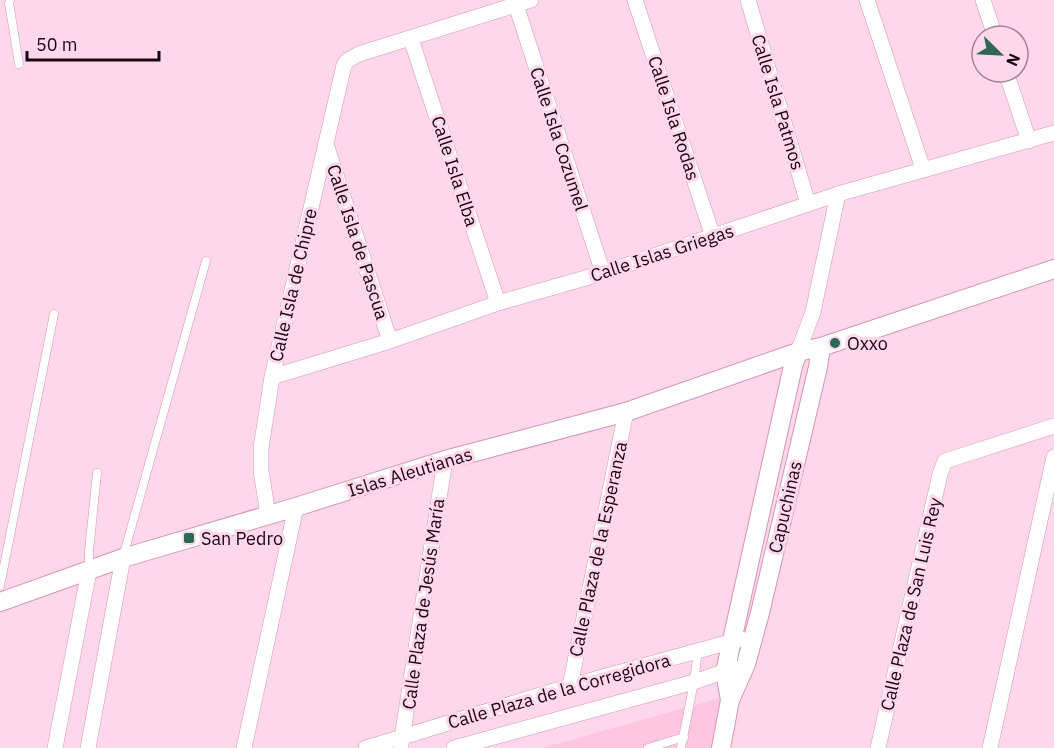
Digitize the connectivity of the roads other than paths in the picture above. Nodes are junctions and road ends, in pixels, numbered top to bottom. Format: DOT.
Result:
graph roads {
  1 [pos="10,0"];
  2 [pos="531,0"];
  3 [pos="635,0"];
  4 [pos="748,0"];
  5 [pos="867,0"];
  6 [pos="983,0"];
  7 [pos="516,5"];
  8 [pos="990,24"];
  9 [pos="411,39"];
  10 [pos="19,64"];
  11 [pos="1010,84"];
  12 [pos="1054,133"];
  13 [pos="1029,141"];
  14 [pos="325,142"];
  15 [pos="923,169"];
  16 [pos="838,194"];
  17 [pos="808,204"];
  18 [pos="713,237"];
  19 [pos="206,261"];
  20 [pos="1054,269"];
  21 [pos="603,273"];
  22 [pos="498,303"];
  23 [pos="813,312"];
  24 [pos="54,314"];
  25 [pos="390,341"];
  26 [pos="821,346"];
  27 [pos="798,352"];
  28 [pos="272,377"];
  29 [pos="626,412"];
  30 [pos="1054,426"];
  31 [pos="1054,458"];
  32 [pos="445,460"];
  33 [pos="97,473"];
  34 [pos="296,507"];
  35 [pos="268,514"];
  36 [pos="123,558"];
  37 [pos="89,571"];
  38 [pos="0,586"];
  39 [pos="0,602"];
  40 [pos="753,636"];
  41 [pos="732,641"];
  42 [pos="698,650"];
  43 [pos="746,664"];
  44 [pos="725,672"];
  45 [pos="694,682"];
  46 [pos="570,686"];
  47 [pos="730,700"];
  48 [pos="684,737"];
  49 [pos="402,743"];
  50 [pos="55,748"];
  51 [pos="88,748"];
  52 [pos="244,748"];
  53 [pos="366,748"];
  54 [pos="454,748"];
  55 [pos="648,748"];
  56 [pos="681,748"];
  57 [pos="721,748"];
  58 [pos="878,748"];
  59 [pos="990,748"];
  1 -- 10 [label="lane"];
  2 -- 7 [label="street"];
  3 -- 18 [label="street, Calle Isla Rodas"];
  4 -- 17 [label="street, Calle Isla Patmos"];
  5 -- 15 [label="street"];
  6 -- 8 [label="street"];
  7 -- 9 [label="street"];
  7 -- 21 [label="street, Calle Isla Cozumel"];
  9 -- 14 [label="street, Calle Isla de Chipre"];
  9 -- 22 [label="street, Calle Isla Elba"];
  11 -- 13 [label="street"];
  12 -- 13 [label="street, Calle Islas Griegas"];
  13 -- 15 [label="street, Calle Islas Griegas"];
  14 -- 25 [label="street, Calle Isla de Pascua"];
  14 -- 28 [label="street, Calle Isla de Chipre"];
  15 -- 16 [label="street, Calle Islas Griegas"];
  16 -- 17 [label="street, Calle Islas Griegas"];
  16 -- 23 [label="street, Capuchinas"];
  17 -- 18 [label="street, Calle Islas Griegas"];
  18 -- 21 [label="street, Calle Islas Griegas"];
  19 -- 36 [label="lane"];
  20 -- 26 [label="street, Islas Aleutianas"];
  21 -- 22 [label="street, Calle Islas Griegas"];
  22 -- 25 [label="street, Calle Islas Griegas"];
  23 -- 26 [label="street, Capuchinas"];
  23 -- 27 [label="street, Capuchinas"];
  24 -- 38 [label="lane"];
  25 -- 28 [label="street, Calle Islas Griegas"];
  26 -- 27 [label="street, Islas Aleutianas"];
  26 -- 40 [label="street, Capuchinas"];
  27 -- 29 [label="street, Islas Aleutianas"];
  27 -- 41 [label="street, Capuchinas"];
  28 -- 35 [label="street, Calle Isla de Chipre"];
  29 -- 32 [label="street, Islas Aleutianas"];
  29 -- 46 [label="street, Calle Plaza de la Esperanza"];
  30 -- 58 [label="street, Calle Plaza de San Luis Rey"];
  31 -- 59 [label="street"];
  32 -- 34 [label="street, Islas Aleutianas"];
  32 -- 49 [label="street, Calle Plaza de Jesús María"];
  33 -- 37 [label="lane"];
  34 -- 35 [label="street, Islas Aleutianas"];
  34 -- 52 [label="street"];
  35 -- 36 [label="street, Islas Aleutianas"];
  36 -- 37 [label="street, Islas Aleutianas"];
  36 -- 51 [label="street"];
  37 -- 39 [label="street, Islas Aleutianas"];
  37 -- 50 [label="street"];
  40 -- 41 [label="street, Calle Plaza de la Corregidora"];
  40 -- 43 [label="street, Capuchinas"];
  41 -- 42 [label="street, Calle Plaza de la Corregidora"];
  41 -- 44 [label="street, Capuchinas"];
  42 -- 45 [label="lane"];
  42 -- 46 [label="street, Calle Plaza de la Corregidora"];
  43 -- 44 [label="street, Calle Plaza de la Corregidora"];
  43 -- 47 [label="street, Capuchinas"];
  44 -- 45 [label="street, Calle Plaza de la Corregidora"];
  44 -- 47 [label="street, Capuchinas"];
  45 -- 48 [label="lane"];
  45 -- 54 [label="street, Calle Plaza de la Corregidora"];
  46 -- 49 [label="street, Calle Plaza de la Corregidora"];
  47 -- 57 [label="street, Capuchinas"];
  48 -- 55 [label="lane"];
  48 -- 56 [label="lane"];
  49 -- 53 [label="street, Calle Plaza de la Corregidora"];
}
